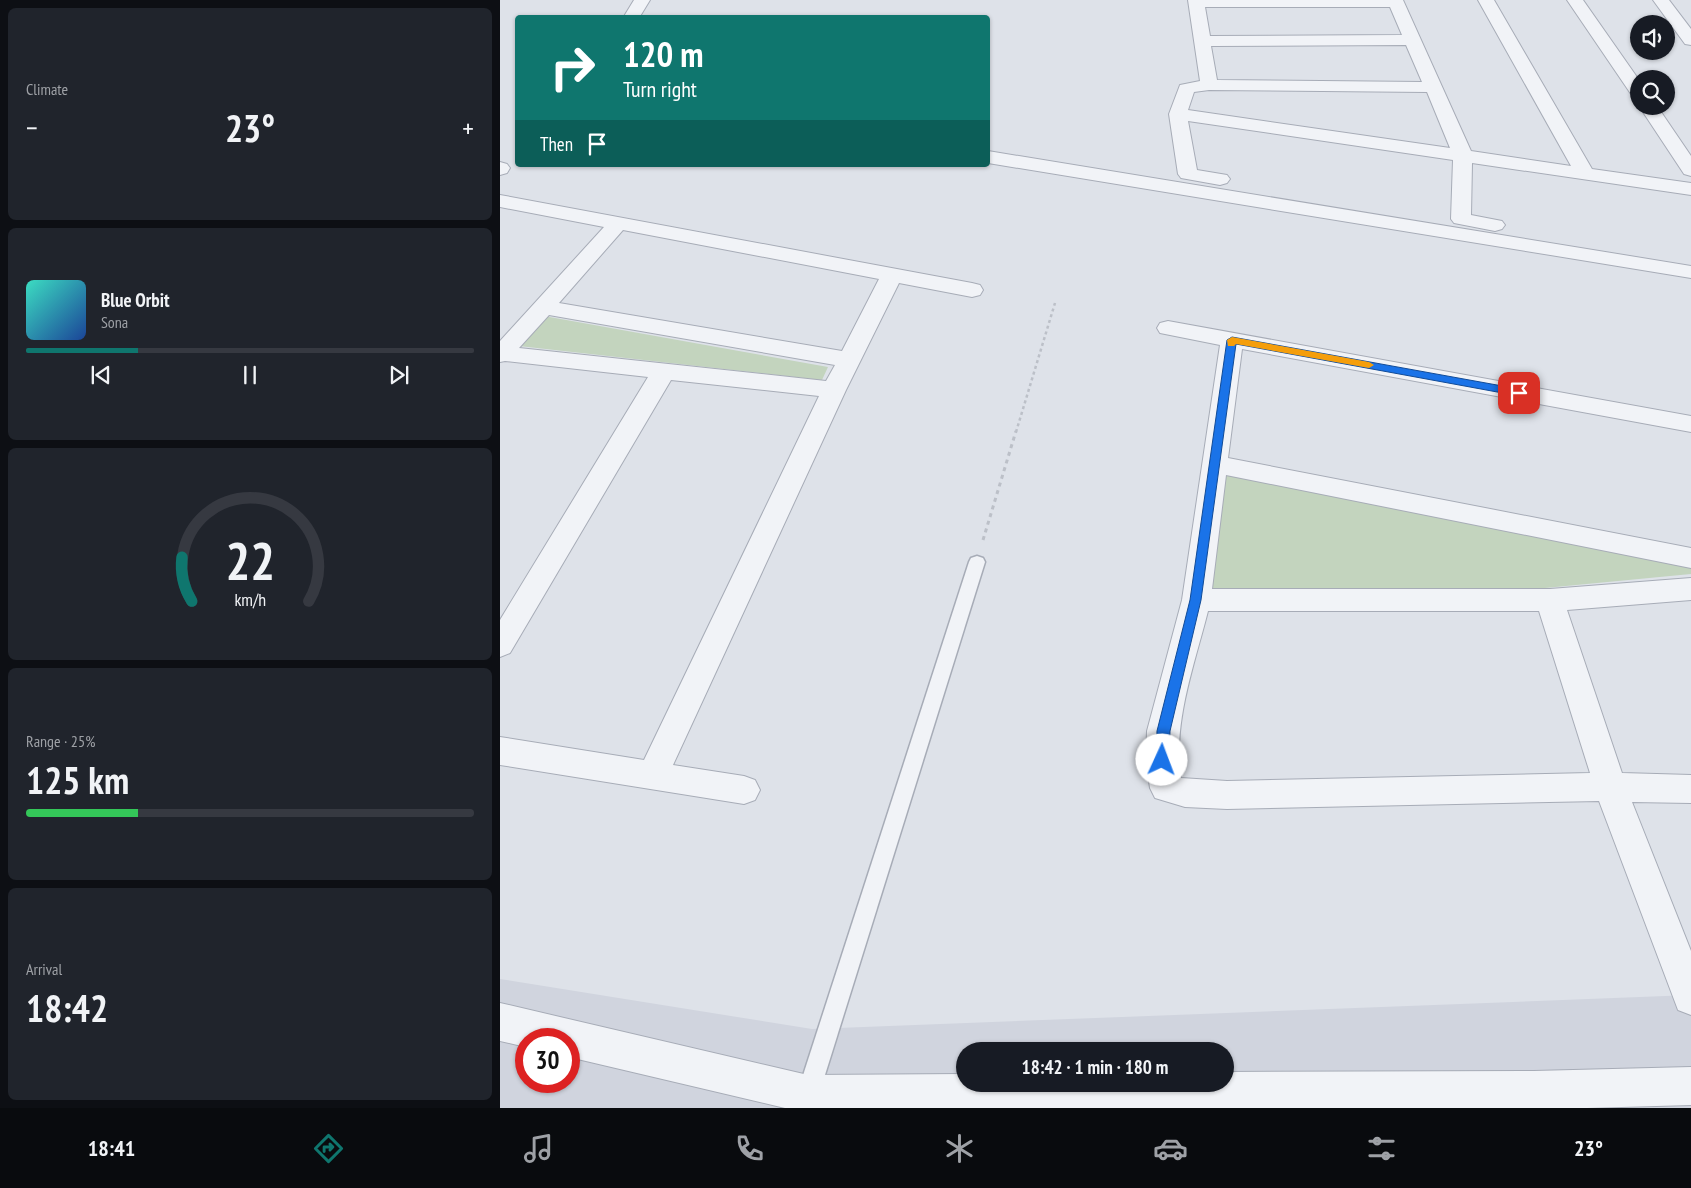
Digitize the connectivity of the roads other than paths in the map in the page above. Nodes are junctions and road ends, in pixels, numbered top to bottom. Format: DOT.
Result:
graph roads {
  1 [pos="642,0"];
  2 [pos="1486,0"];
  3 [pos="1575,0"];
  4 [pos="1661,0"];
  5 [pos="1196,1"];
  6 [pos="1396,1"];
  7 [pos="633,15"];
  8 [pos="1414,40"];
  9 [pos="1691,40"];
  10 [pos="1202,41"];
  11 [pos="1630,80"];
  12 [pos="1209,85"];
  13 [pos="1433,87"];
  14 [pos="1178,114"];
  15 [pos="1654,115"];
  16 [pos="1463,155"];
  17 [pos="990,157"];
  18 [pos="1691,170"];
  19 [pos="1584,172"];
  20 [pos="1691,189"];
  21 [pos="500,201"];
  22 [pos="1461,219"];
  23 [pos="618,224"];
  24 [pos="1691,259"];
  25 [pos="1691,272"];
  26 [pos="891,276"];
  27 [pos="972,290"];
  28 [pos="543,307"];
  29 [pos="1168,328"];
  30 [pos="1232,340"];
  31 [pos="501,354"];
  32 [pos="849,360"];
  33 [pos="664,371"];
  34 [pos="834,390"];
  35 [pos="1691,424"];
  36 [pos="1216,464"];
  37 [pos="1691,558"];
  38 [pos="977,562"];
  39 [pos="1691,589"];
  40 [pos="1196,600"];
  41 [pos="1550,600"];
  42 [pos="500,645"];
  43 [pos="500,751"];
  44 [pos="652,776"];
  45 [pos="1610,787"];
  46 [pos="1691,788"];
  47 [pos="744,790"];
  48 [pos="1691,997"];
  49 [pos="500,1022"];
  50 [pos="1691,1086"];
  51 [pos="1536,1099"];
  52 [pos="805,1101"];
  1 -- 7 [label="street"];
  2 -- 19 [label="street"];
  3 -- 11 [label="street"];
  4 -- 9 [label="street"];
  5 -- 6 [label="street"];
  5 -- 10 [label="street"];
  6 -- 8 [label="street"];
  8 -- 10 [label="street"];
  8 -- 13 [label="street"];
  10 -- 12 [label="street"];
  12 -- 13 [label="street"];
  12 -- 14 [label="street"];
  13 -- 16 [label="street"];
  14 -- 16 [label="street"];
  14 -- 22 [label="street"];
  15 -- 18 [label="street"];
  16 -- 19 [label="street"];
  16 -- 22 [label="street"];
  17 -- 25 [label="street"];
  19 -- 20 [label="street"];
  21 -- 23 [label="street"];
  22 -- 24 [label="street"];
  23 -- 26 [label="street"];
  23 -- 28 [label="street"];
  26 -- 27 [label="street"];
  26 -- 32 [label="street"];
  28 -- 31 [label="street"];
  28 -- 32 [label="street"];
  29 -- 30 [label="street"];
  30 -- 35 [label="street"];
  30 -- 36 [label="street"];
  31 -- 33 [label="street"];
  32 -- 34 [label="street"];
  33 -- 34 [label="street"];
  33 -- 42 [label="street"];
  34 -- 44 [label="street"];
  36 -- 37 [label="street"];
  36 -- 40 [label="street"];
  38 -- 52 [label="lane"];
  39 -- 41 [label="street"];
  40 -- 41 [label="street"];
  40 -- 45 [label="street"];
  41 -- 45 [label="street"];
  43 -- 44 [label="street"];
  44 -- 47 [label="street"];
  45 -- 46 [label="street"];
  45 -- 48 [label="street"];
  49 -- 52 [label="street"];
  50 -- 51 [label="street"];
  51 -- 52 [label="street"];
}
